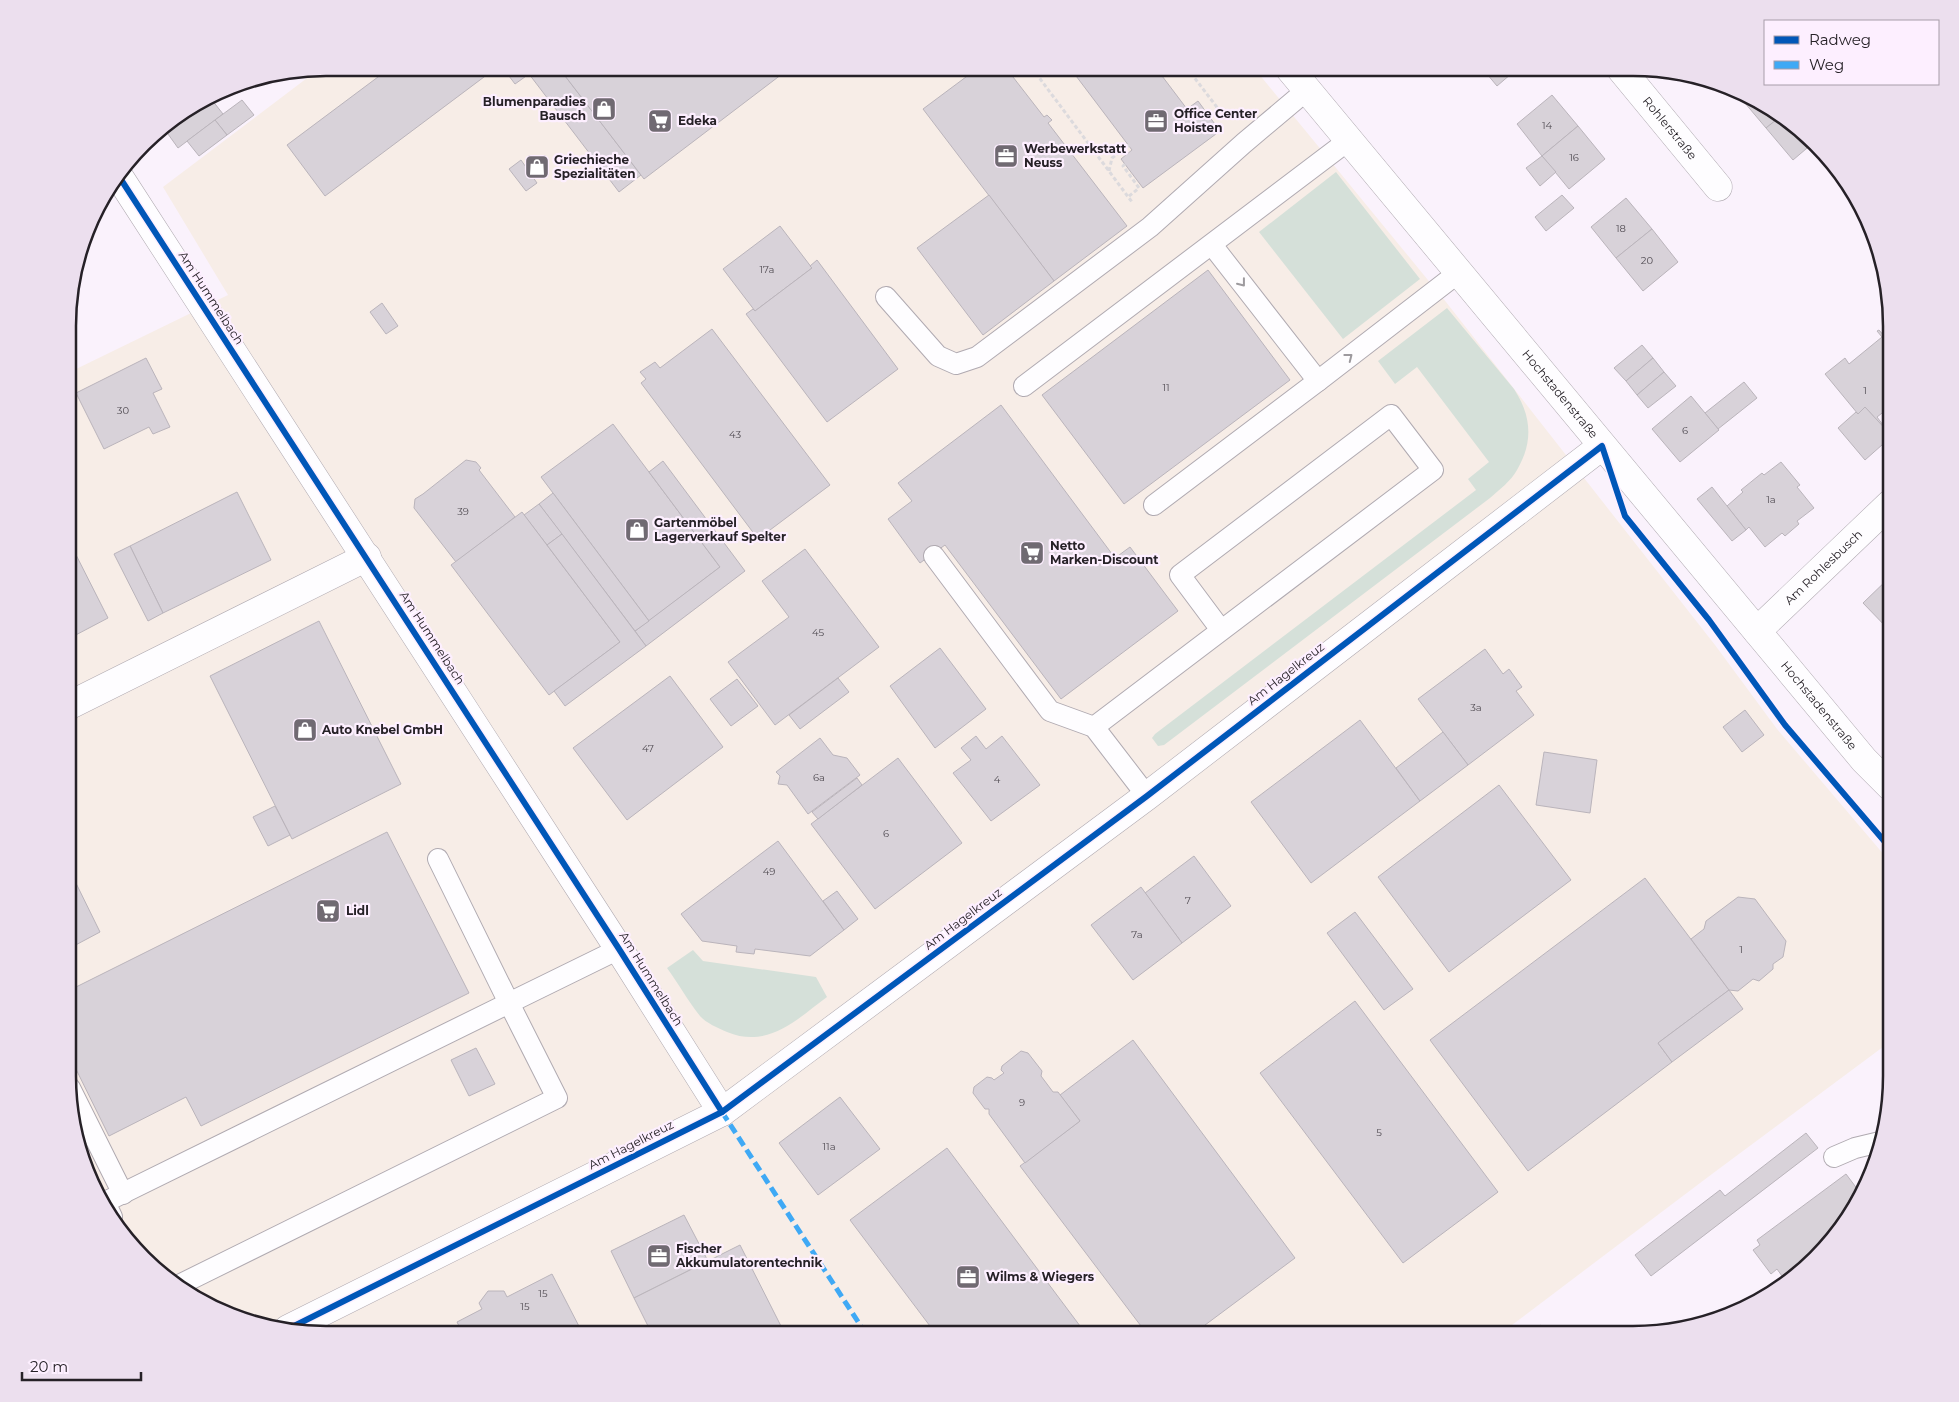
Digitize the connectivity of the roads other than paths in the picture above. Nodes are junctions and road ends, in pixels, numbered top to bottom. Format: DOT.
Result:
graph roads {
  1 [pos="1296,76"];
  2 [pos="1627,76"];
  3 [pos="1307,90"];
  4 [pos="1348,140"];
  5 [pos="122,181"];
  6 [pos="1718,187"];
  7 [pos="1212,245"];
  8 [pos="1458,273"];
  9 [pos="886,297"];
  10 [pos="1318,381"];
  11 [pos="1024,386"];
  12 [pos="1602,446"];
  13 [pos="1154,505"];
  14 [pos="1883,511"];
  15 [pos="934,556"];
  16 [pos="366,557"];
  17 [pos="1221,630"];
  18 [pos="1757,631"];
  19 [pos="76,702"];
  20 [pos="1094,727"];
  21 [pos="1883,780"];
  22 [pos="1147,796"];
  23 [pos="438,859"];
  24 [pos="619,949"];
  25 [pos="509,1002"];
  26 [pos="78,1103"];
  27 [pos="722,1112"];
  28 [pos="1873,1144"];
  29 [pos="1834,1157"];
  30 [pos="123,1194"];
  31 [pos="109,1200"];
  32 [pos="185,1282"];
  33 [pos="298,1324"];
  1 -- 3 [label="street, Hochstadenstraße"];
  2 -- 6 [label="street, Rohlerstraße"];
  3 -- 4 [label="street, Hochstadenstraße"];
  3 -- 9 [label="lane"];
  4 -- 7 [label="lane"];
  4 -- 8 [label="street, Hochstadenstraße"];
  5 -- 16 [label="street, Am Hummelbach"];
  7 -- 10 [label="lane, one-way"];
  7 -- 11 [label="lane"];
  10 -- 8 [label="lane, one-way"];
  8 -- 12 [label="street, Hochstadenstraße"];
  10 -- 13 [label="lane"];
  12 -- 18 [label="street, Hochstadenstraße"];
  12 -- 22 [label="street, Am Hagelkreuz"];
  14 -- 18 [label="street, Am Rohlesbusch"];
  15 -- 20 [label="lane"];
  16 -- 19 [label="street"];
  16 -- 24 [label="street, Am Hummelbach"];
  17 -- 17 [label="lane"];
  17 -- 20 [label="lane"];
  18 -- 21 [label="street, Hochstadenstraße"];
  20 -- 22 [label="lane"];
  22 -- 27 [label="street, Am Hagelkreuz"];
  23 -- 25 [label="lane"];
  24 -- 25 [label="lane"];
  24 -- 27 [label="street, Am Hummelbach"];
  25 -- 30 [label="lane"];
  25 -- 32 [label="lane"];
  26 -- 30 [label="lane"];
  27 -- 33 [label="street, Am Hagelkreuz"];
  28 -- 29 [label="lane"];
  30 -- 31 [label="lane"];
}
